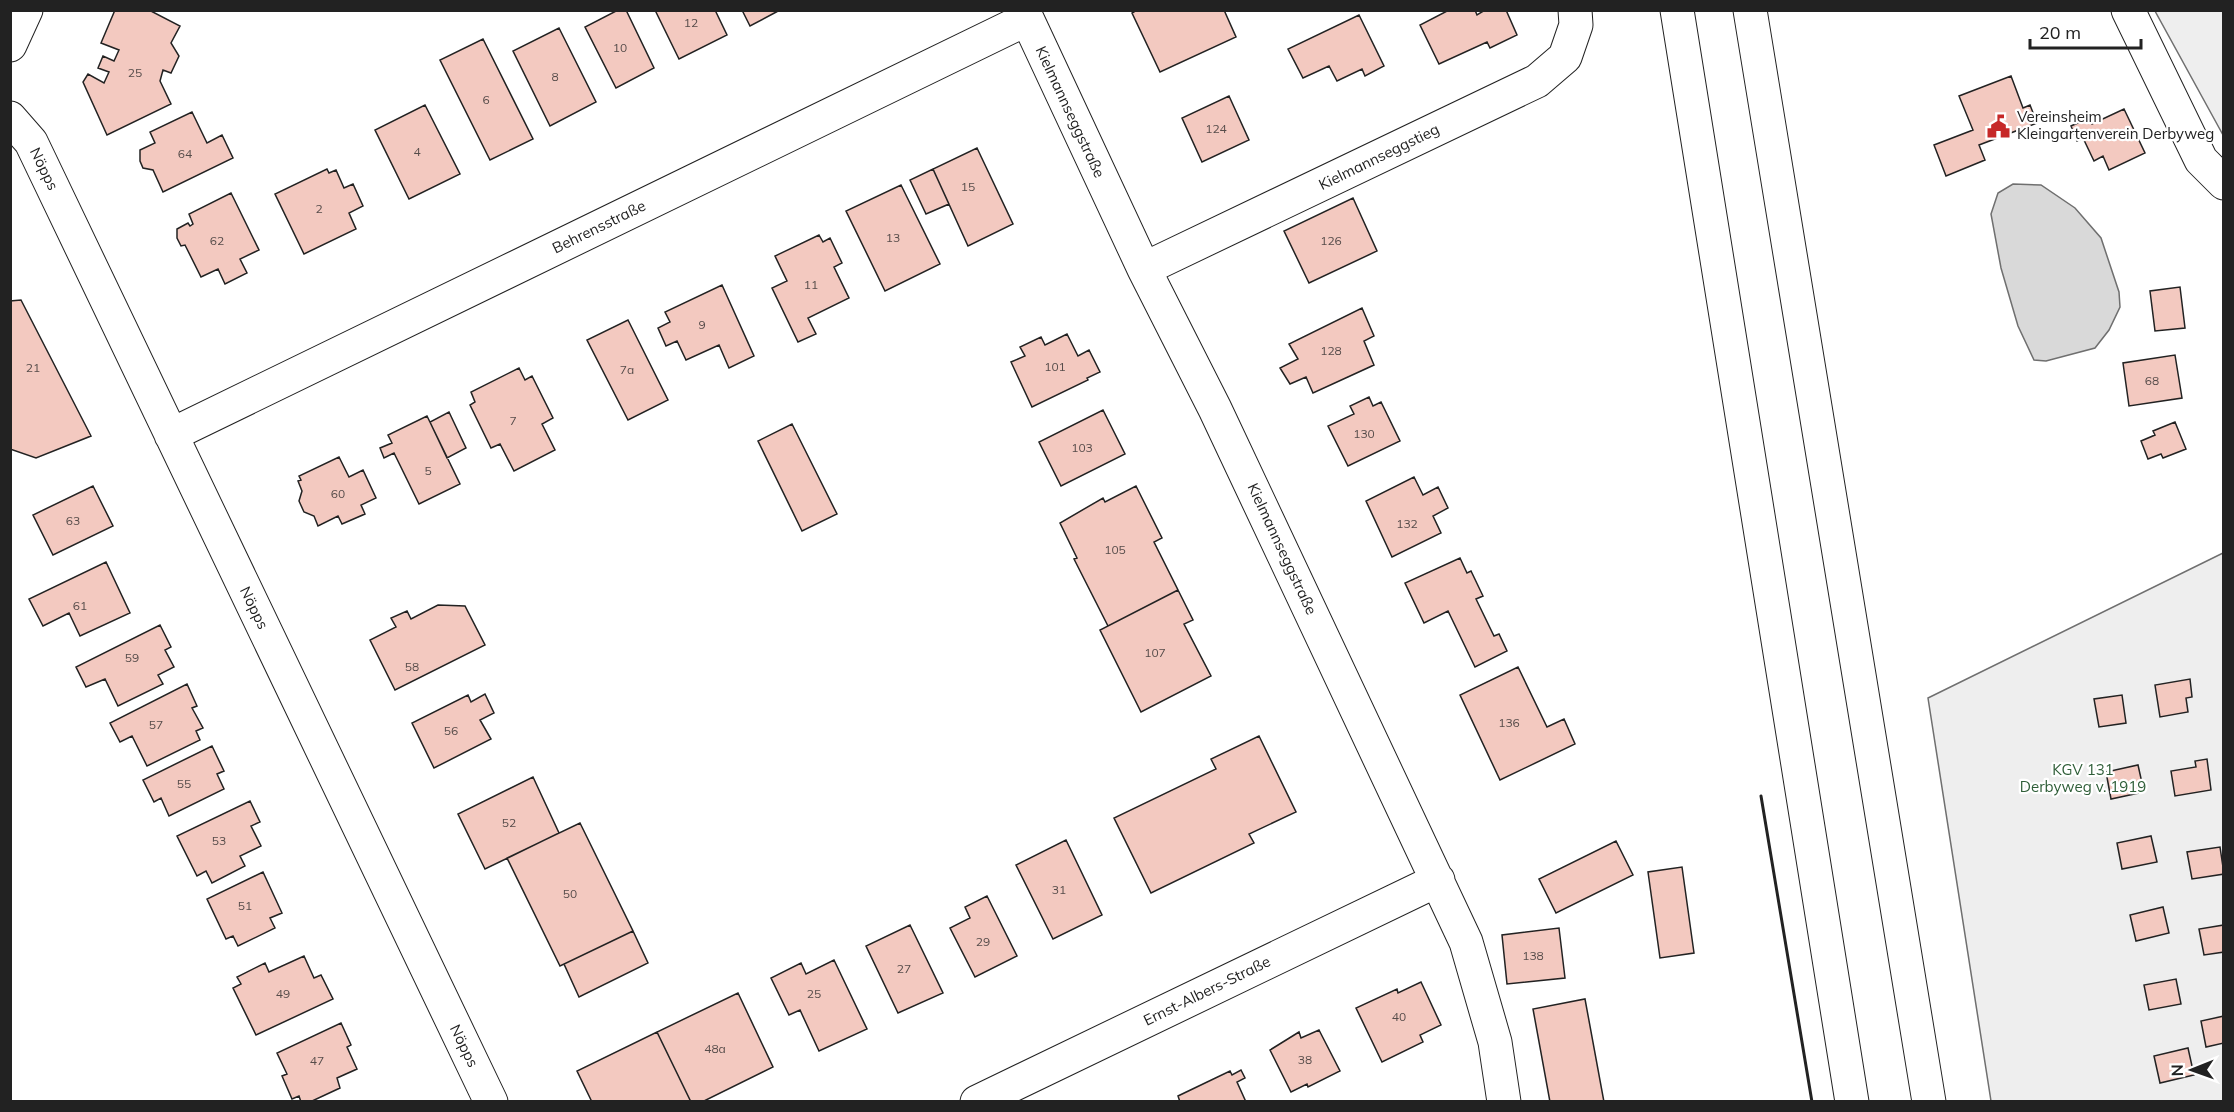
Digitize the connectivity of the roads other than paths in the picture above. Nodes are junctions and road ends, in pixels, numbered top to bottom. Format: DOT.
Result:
graph roads {
  1 [pos="26,10"];
  2 [pos="1575,10"];
  3 [pos="1677,10"];
  4 [pos="1750,10"];
  5 [pos="2128,10"];
  6 [pos="1025,15"];
  7 [pos="10,45"];
  8 [pos="10,118"];
  9 [pos="2223,183"];
  10 [pos="1144,269"];
  11 [pos="171,435"];
  12 [pos="1438,880"];
  13 [pos="491,1101"];
  14 [pos="977,1101"];
  15 [pos="1504,1101"];
  16 [pos="1852,1101"];
  17 [pos="1929,1101"];
  1 -- 7 [label="main road"];
  2 -- 10 [label="main road, Kielmannseggstieg"];
  3 -- 16 [label="main road"];
  4 -- 17 [label="main road"];
  5 -- 9 [label="main road"];
  6 -- 10 [label="main road, Kielmannseggstraße"];
  6 -- 11 [label="main road, Behrensstraße"];
  8 -- 11 [label="main road, Nöpps"];
  10 -- 12 [label="main road, Kielmannseggstraße"];
  11 -- 13 [label="main road, Nöpps"];
  12 -- 14 [label="main road, Ernst-Albers-Straße"];
  12 -- 15 [label="main road, Kielmannseggstraße"];
}
